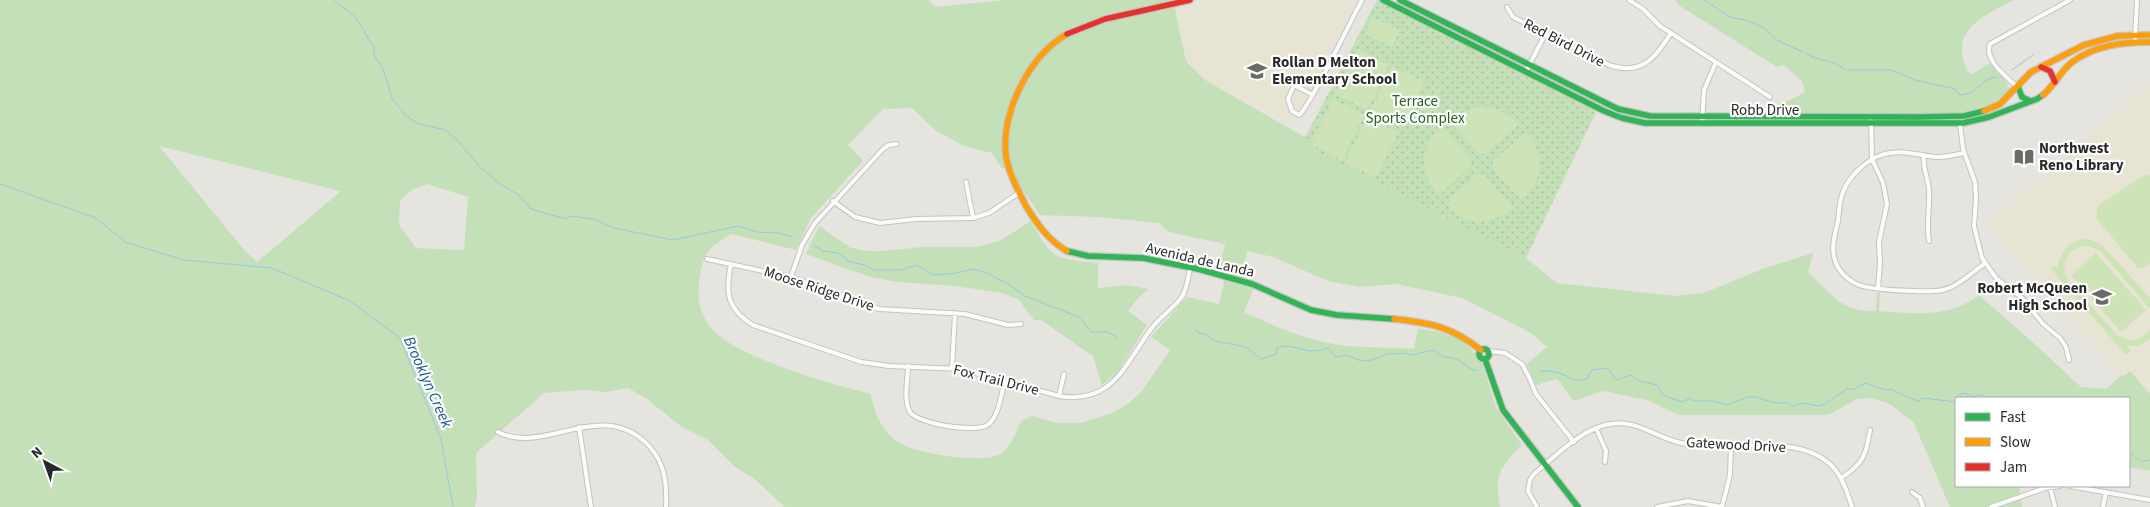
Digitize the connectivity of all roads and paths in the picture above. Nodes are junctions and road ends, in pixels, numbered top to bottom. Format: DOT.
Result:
graph roads {
  1 [pos="1190,0"];
  2 [pos="1362,0"];
  3 [pos="1383,0"];
  4 [pos="1400,0"];
  5 [pos="1629,0"];
  6 [pos="2070,0"];
  7 [pos="2137,0"];
  8 [pos="1507,7"];
  9 [pos="1546,33"];
  10 [pos="1671,33"];
  11 [pos="2135,34"];
  12 [pos="2150,35"];
  13 [pos="2135,41"];
  14 [pos="2150,42"];
  15 [pos="1716,62"];
  16 [pos="1529,65"];
  17 [pos="2040,67"];
  18 [pos="1526,71"];
  19 [pos="2054,82"];
  20 [pos="2018,87"];
  21 [pos="1313,95"];
  22 [pos="1770,97"];
  23 [pos="2030,101"];
  24 [pos="1702,115"];
  25 [pos="1871,120"];
  26 [pos="1702,123"];
  27 [pos="1960,124"];
  28 [pos="897,144"];
  29 [pos="1964,153"];
  30 [pos="1924,155"];
  31 [pos="1872,159"];
  32 [pos="966,182"];
  33 [pos="1019,193"];
  34 [pos="833,201"];
  35 [pos="973,218"];
  36 [pos="1929,241"];
  37 [pos="707,259"];
  38 [pos="731,264"];
  39 [pos="1984,264"];
  40 [pos="1190,269"];
  41 [pos="791,277"];
  42 [pos="1878,288"];
  43 [pos="955,314"];
  44 [pos="1021,324"];
  45 [pos="1480,350"];
  46 [pos="1488,351"];
  47 [pos="1485,359"];
  48 [pos="2069,360"];
  49 [pos="908,366"];
  50 [pos="952,368"];
  51 [pos="1064,374"];
  52 [pos="1005,381"];
  53 [pos="1059,396"];
  54 [pos="579,427"];
  55 [pos="1596,428"];
  56 [pos="1870,430"];
  57 [pos="498,432"];
  58 [pos="522,437"];
  59 [pos="1574,442"];
  60 [pos="522,444"];
  61 [pos="1731,446"];
  62 [pos="1605,462"];
  63 [pos="1545,465"];
  64 [pos="1841,478"];
  65 [pos="2050,487"];
  66 [pos="2076,487"];
  67 [pos="1912,492"];
  68 [pos="2106,492"];
  69 [pos="2150,500"];
  70 [pos="591,507"];
  71 [pos="666,507"];
  72 [pos="1537,507"];
  73 [pos="1578,507"];
  74 [pos="1657,507"];
  75 [pos="1722,507"];
  76 [pos="1852,507"];
  77 [pos="1923,507"];
  78 [pos="1991,507"];
  79 [pos="2055,507"];
  80 [pos="2103,507"];
  1 -- 33 [label="street, Avenida de Landa"];
  2 -- 21 [label="street"];
  3 -- 18 [label="street, Robb Drive"];
  4 -- 16 [label="street, Robb Drive"];
  5 -- 10 [label="street"];
  6 -- 20 [label="street"];
  7 -- 11 [label="street"];
  8 -- 9 [label="street, Red Bird Drive"];
  9 -- 10 [label="street, Red Bird Drive"];
  9 -- 16 [label="street"];
  10 -- 15 [label="street"];
  11 -- 12 [label="street, Robb Drive"];
  11 -- 13 [label="street"];
  11 -- 17 [label="street, Robb Drive"];
  13 -- 14 [label="street, Robb Drive"];
  13 -- 19 [label="street, Robb Drive"];
  15 -- 22 [label="street"];
  15 -- 24 [label="street"];
  16 -- 18 [label="street"];
  16 -- 24 [label="street, Robb Drive"];
  17 -- 19 [label="street"];
  17 -- 20 [label="street, Robb Drive"];
  18 -- 26 [label="street, Robb Drive"];
  19 -- 23 [label="street, Robb Drive"];
  20 -- 23 [label="street"];
  20 -- 25 [label="street, Robb Drive"];
  21 -- 21 [label="street"];
  23 -- 27 [label="street, Robb Drive"];
  24 -- 25 [label="street, Robb Drive"];
  24 -- 26 [label="street"];
  25 -- 26 [label="street, Robb Drive"];
  25 -- 27 [label="street, Robb Drive"];
  25 -- 31 [label="street"];
  27 -- 29 [label="street"];
  28 -- 34 [label="street"];
  29 -- 30 [label="street"];
  29 -- 39 [label="street"];
  30 -- 31 [label="street"];
  30 -- 36 [label="street"];
  31 -- 42 [label="street"];
  31 -- 42 [label="street"];
  32 -- 35 [label="street"];
  33 -- 35 [label="street"];
  33 -- 40 [label="street, Avenida de Landa"];
  34 -- 35 [label="street"];
  34 -- 41 [label="street"];
  37 -- 38 [label="street, Moose Ridge Drive"];
  38 -- 41 [label="street, Moose Ridge Drive"];
  38 -- 49 [label="street, Fox Trail Drive"];
  39 -- 42 [label="street"];
  39 -- 48 [label="street"];
  40 -- 45 [label="street, Avenida de Landa"];
  40 -- 53 [label="street, Fox Trail Drive"];
  41 -- 43 [label="street, Moose Ridge Drive"];
  43 -- 44 [label="street, Moose Ridge Drive"];
  43 -- 50 [label="street"];
  45 -- 46 [label="street"];
  45 -- 47 [label="street, Avenida de Landa"];
  46 -- 47 [label="street"];
  46 -- 59 [label="street"];
  47 -- 63 [label="street, Avenida de Landa"];
  49 -- 50 [label="street, Fox Trail Drive"];
  49 -- 52 [label="street"];
  50 -- 52 [label="street, Fox Trail Drive"];
  51 -- 53 [label="street"];
  52 -- 53 [label="street, Fox Trail Drive"];
  54 -- 58 [label="street"];
  54 -- 70 [label="street"];
  54 -- 71 [label="street"];
  55 -- 59 [label="street, Gatewood Drive"];
  55 -- 61 [label="street, Gatewood Drive"];
  55 -- 62 [label="street"];
  56 -- 64 [label="street"];
  57 -- 58 [label="street"];
  58 -- 60 [label="street"];
  59 -- 63 [label="street, Gatewood Drive"];
  61 -- 64 [label="street, Gatewood Drive"];
  61 -- 75 [label="street"];
  63 -- 72 [label="street, Gatewood Drive"];
  63 -- 73 [label="street, Avenida de Landa"];
  64 -- 76 [label="street, Gatewood Drive"];
  65 -- 78 [label="street"];
  65 -- 79 [label="street"];
  66 -- 68 [label="street"];
  67 -- 77 [label="street"];
  68 -- 69 [label="street"];
  68 -- 80 [label="street"];
  74 -- 75 [label="street"];
}
